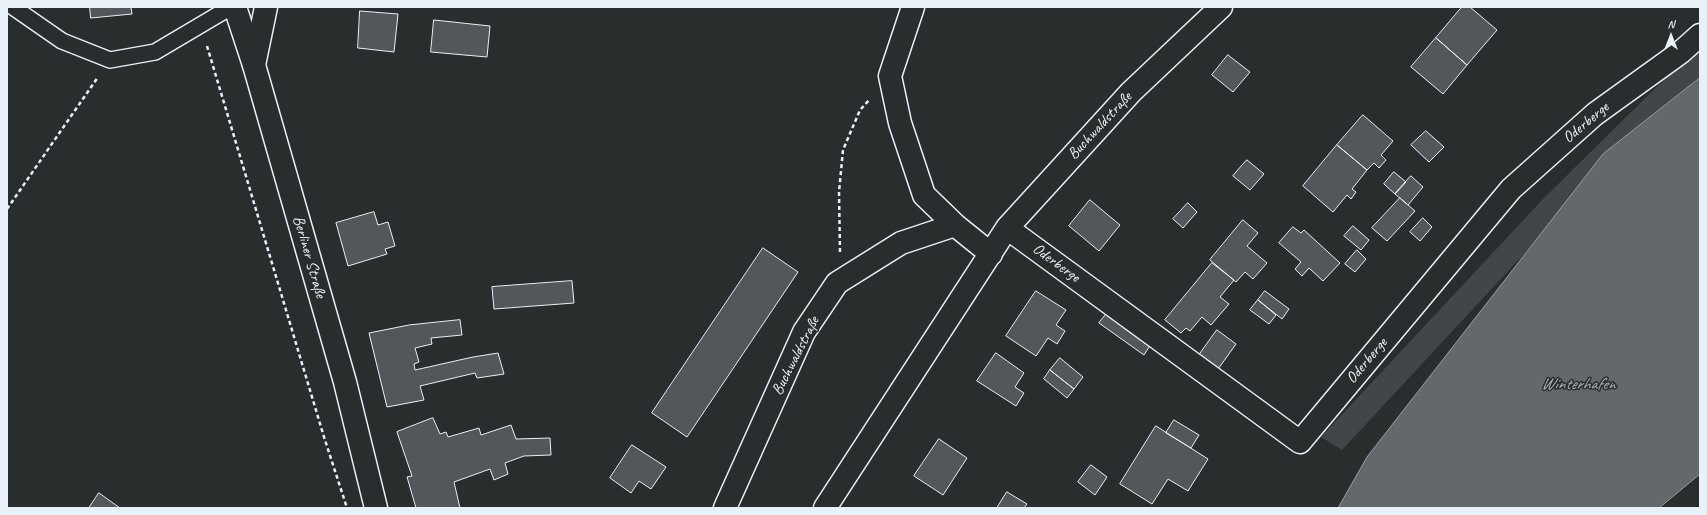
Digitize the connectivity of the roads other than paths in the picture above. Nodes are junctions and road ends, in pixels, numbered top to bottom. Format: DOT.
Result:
graph roads {
  1 [pos="13,7"];
  2 [pos="231,7"];
  3 [pos="235,7"];
  4 [pos="266,7"];
  5 [pos="913,7"];
  6 [pos="1221,7"];
  7 [pos="1700,35"];
  8 [pos="254,65"];
  9 [pos="955,224"];
  10 [pos="1007,228"];
  11 [pos="990,254"];
  12 [pos="376,508"];
  13 [pos="725,508"];
  14 [pos="825,508"];
  1 -- 2 [label="lane"];
  3 -- 8 [label="street, Berliner Straße"];
  4 -- 8 [label="street"];
  5 -- 9 [label="street"];
  6 -- 10 [label="street, Buchwaldstraße"];
  7 -- 10 [label="street, Oderberge"];
  8 -- 12 [label="street, Berliner Straße"];
  9 -- 11 [label="street"];
  9 -- 13 [label="street, Buchwaldstraße"];
  10 -- 11 [label="street, Buchwaldstraße"];
  11 -- 14 [label="street, Buchwaldstraße"];
}
